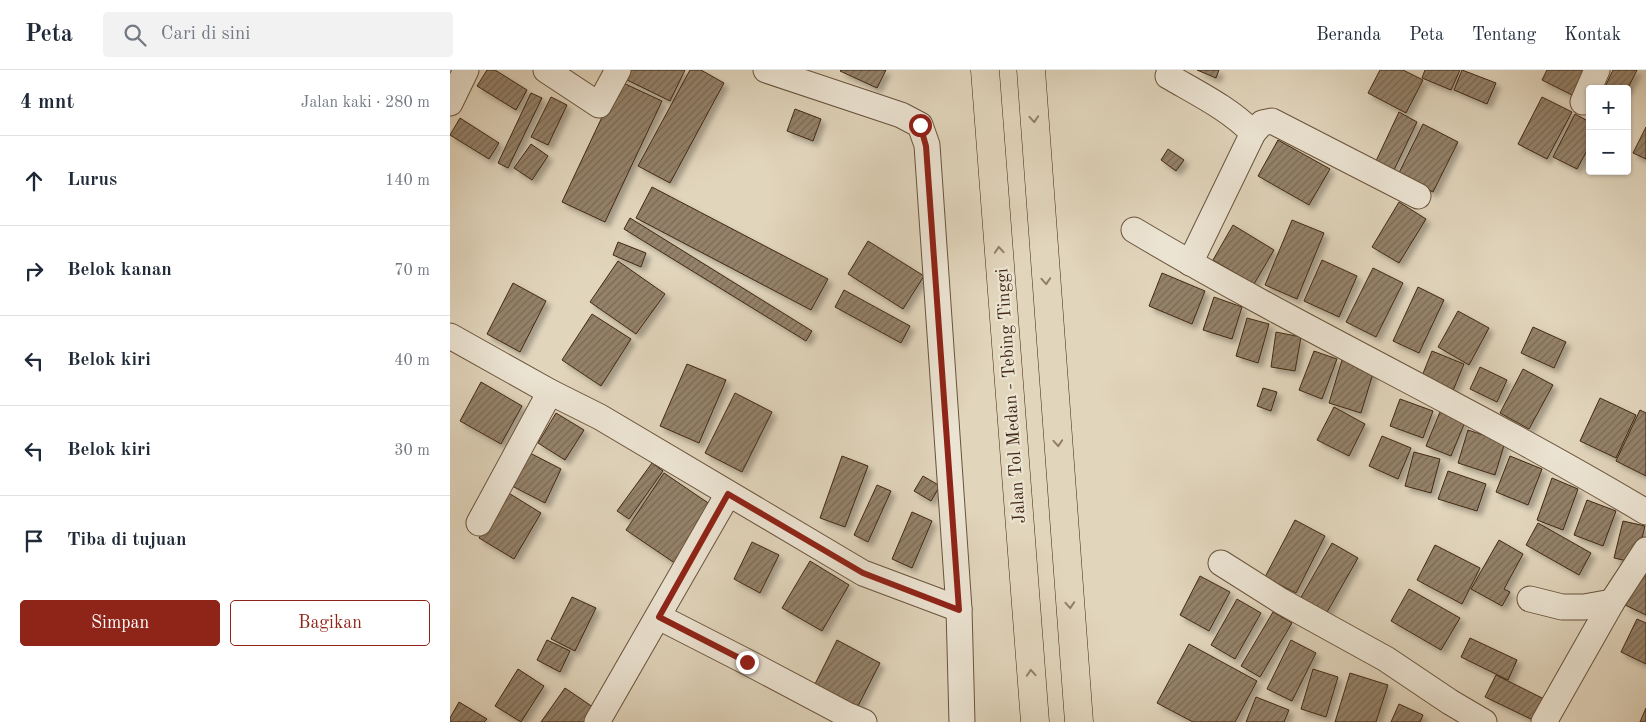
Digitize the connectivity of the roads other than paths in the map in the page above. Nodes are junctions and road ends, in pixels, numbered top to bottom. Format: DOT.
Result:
graph roads {
  1 [pos="466,70"];
  2 [pos="546,70"];
  3 [pos="618,70"];
  4 [pos="766,70"];
  5 [pos="985,70"];
  6 [pos="1031,70"];
  7 [pos="1597,70"];
  8 [pos="1168,76"];
  9 [pos="1582,102"];
  10 [pos="450,103"];
  11 [pos="1253,133"];
  12 [pos="1418,196"];
  13 [pos="1134,230"];
  14 [pos="1190,263"];
  15 [pos="450,336"];
  16 [pos="550,392"];
  17 [pos="728,494"];
  18 [pos="1646,512"];
  19 [pos="479,523"];
  20 [pos="1646,550"];
  21 [pos="1221,563"];
  22 [pos="1530,599"];
  23 [pos="1612,602"];
  24 [pos="959,610"];
  25 [pos="659,617"];
  26 [pos="597,722"];
  27 [pos="864,722"];
  28 [pos="962,722"];
  29 [pos="1035,722"];
  30 [pos="1079,722"];
  31 [pos="1484,722"];
  32 [pos="1544,722"];
  1 -- 10 [label="street"];
  2 -- 3 [label="street"];
  4 -- 24 [label="street"];
  29 -- 5 [label="highway, Jalan Tol Medan - Tebing Tinggi, one-way"];
  6 -- 30 [label="highway, one-way"];
  7 -- 9 [label="street"];
  8 -- 11 [label="street"];
  11 -- 12 [label="street"];
  11 -- 14 [label="street"];
  13 -- 14 [label="street"];
  14 -- 18 [label="street"];
  15 -- 16 [label="street"];
  16 -- 17 [label="street"];
  16 -- 19 [label="street"];
  17 -- 24 [label="street"];
  17 -- 25 [label="street"];
  20 -- 23 [label="street"];
  21 -- 31 [label="street"];
  22 -- 23 [label="street"];
  23 -- 32 [label="street"];
  24 -- 28 [label="street"];
  25 -- 26 [label="street"];
  25 -- 27 [label="street"];
}
